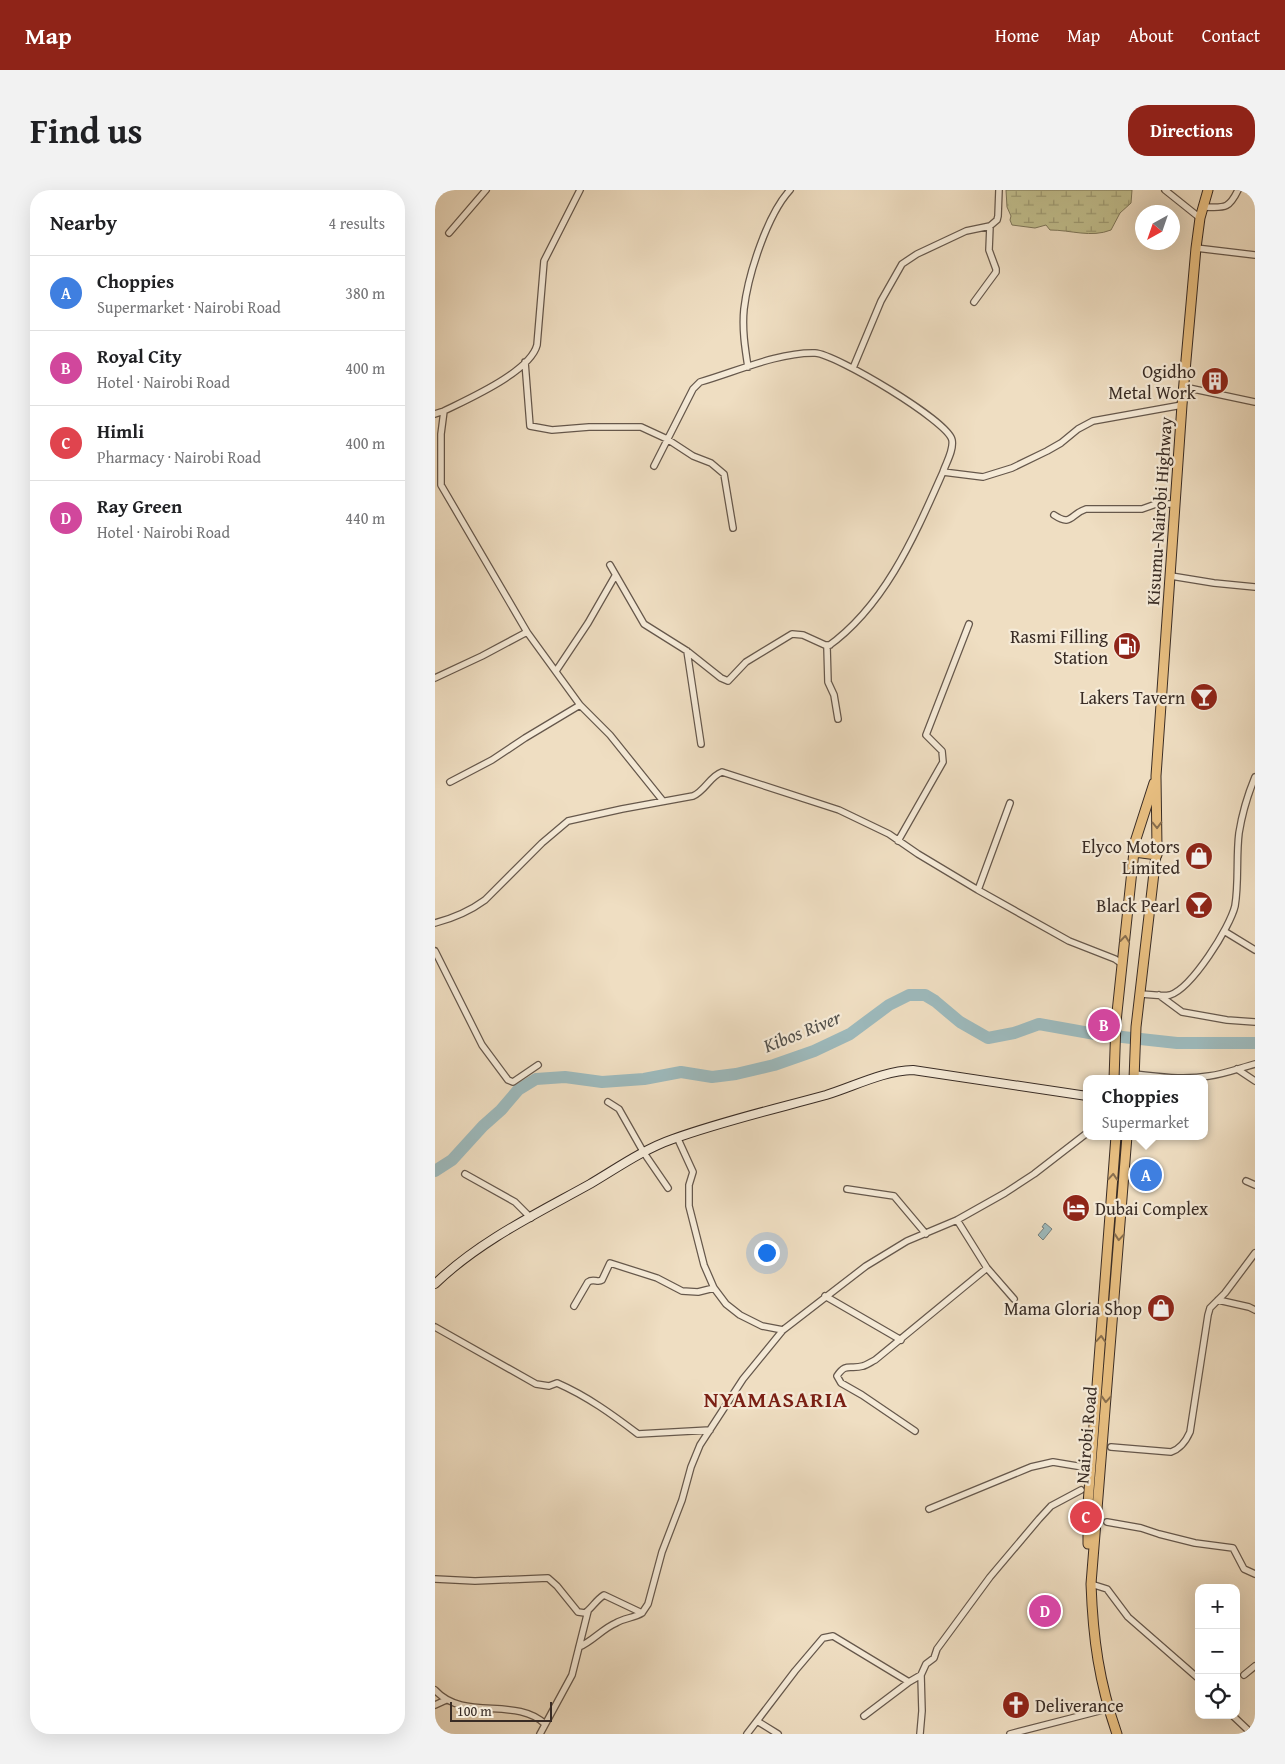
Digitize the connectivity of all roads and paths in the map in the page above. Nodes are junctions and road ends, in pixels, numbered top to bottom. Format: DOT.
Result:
graph roads {
  1 [pos="486,190"];
  2 [pos="580,190"];
  3 [pos="790,190"];
  4 [pos="999,190"];
  5 [pos="1165,190"];
  6 [pos="1208,190"];
  7 [pos="1238,190"];
  8 [pos="1202,207"];
  9 [pos="1200,218"];
  10 [pos="991,226"];
  11 [pos="449,233"];
  12 [pos="1196,248"];
  13 [pos="1255,255"];
  14 [pos="974,302"];
  15 [pos="525,362"];
  16 [pos="748,368"];
  17 [pos="853,368"];
  18 [pos="1184,387"];
  19 [pos="1255,402"];
  20 [pos="1182,405"];
  21 [pos="444,411"];
  22 [pos="435,414"];
  23 [pos="667,439"];
  24 [pos="654,466"];
  25 [pos="943,472"];
  26 [pos="1175,504"];
  27 [pos="1054,515"];
  28 [pos="733,528"];
  29 [pos="610,565"];
  30 [pos="615,576"];
  31 [pos="1171,576"];
  32 [pos="1255,587"];
  33 [pos="969,624"];
  34 [pos="527,632"];
  35 [pos="830,645"];
  36 [pos="687,651"];
  37 [pos="556,671"];
  38 [pos="435,678"];
  39 [pos="580,705"];
  40 [pos="838,719"];
  41 [pos="701,744"];
  42 [pos="1156,776"];
  43 [pos="1255,777"];
  44 [pos="449,782"];
  45 [pos="663,802"];
  46 [pos="1010,803"];
  47 [pos="899,841"];
  48 [pos="1134,852"];
  49 [pos="1157,855"];
  50 [pos="978,890"];
  51 [pos="435,923"];
  52 [pos="1225,931"];
  53 [pos="1255,950"];
  54 [pos="435,951"];
  55 [pos="1122,964"];
  56 [pos="1140,994"];
  57 [pos="1159,995"];
  58 [pos="1255,1022"];
  59 [pos="1255,1064"];
  60 [pos="538,1065"];
  61 [pos="1237,1069"];
  62 [pos="1114,1075"];
  63 [pos="1134,1075"];
  64 [pos="1208,1076"];
  65 [pos="1255,1081"];
  66 [pos="1083,1095"];
  67 [pos="608,1102"];
  68 [pos="1083,1136"];
  69 [pos="677,1138"];
  70 [pos="1116,1140"];
  71 [pos="1127,1140"];
  72 [pos="644,1153"];
  73 [pos="465,1174"];
  74 [pos="1246,1181"];
  75 [pos="1255,1185"];
  76 [pos="668,1188"];
  77 [pos="847,1189"];
  78 [pos="531,1218"];
  79 [pos="957,1220"];
  80 [pos="926,1234"];
  81 [pos="1255,1253"];
  82 [pos="987,1268"];
  83 [pos="435,1284"];
  84 [pos="714,1288"];
  85 [pos="825,1296"];
  86 [pos="1014,1299"];
  87 [pos="1218,1300"];
  88 [pos="574,1306"];
  89 [pos="1255,1310"];
  90 [pos="435,1327"];
  91 [pos="783,1330"];
  92 [pos="901,1340"];
  93 [pos="710,1430"];
  94 [pos="915,1431"];
  95 [pos="1111,1447"];
  96 [pos="1083,1467"];
  97 [pos="1081,1490"];
  98 [pos="929,1509"];
  99 [pos="1107,1522"];
  100 [pos="1255,1574"];
  101 [pos="435,1579"];
  102 [pos="1091,1584"];
  103 [pos="588,1611"];
  104 [pos="642,1613"];
  105 [pos="579,1647"];
  106 [pos="1255,1666"];
  107 [pos="921,1675"];
  108 [pos="1244,1675"];
  109 [pos="1195,1676"];
  110 [pos="909,1682"];
  111 [pos="435,1690"];
  112 [pos="446,1700"];
  113 [pos="435,1705"];
  114 [pos="1103,1710"];
  115 [pos="864,1716"];
  116 [pos="1236,1719"];
  117 [pos="757,1722"];
  118 [pos="545,1724"];
  119 [pos="1249,1731"];
  120 [pos="539,1734"];
  121 [pos="747,1734"];
  122 [pos="778,1734"];
  123 [pos="920,1734"];
  124 [pos="1010,1734"];
  125 [pos="1112,1734"];
  126 [pos="1117,1734"];
  1 -- 11 [label="street"];
  2 -- 15 [label="street"];
  3 -- 16 [label="street"];
  4 -- 10 [label="street"];
  5 -- 9 [label="street"];
  6 -- 8 [label="highway, Kisumu-Nairobi Highway"];
  7 -- 8 [label="street"];
  8 -- 9 [label="highway, Kisumu-Nairobi Highway"];
  9 -- 12 [label="highway, Kisumu-Nairobi Highway"];
  10 -- 14 [label="street"];
  10 -- 17 [label="street"];
  12 -- 13 [label="street"];
  12 -- 18 [label="highway, Kisumu-Nairobi Highway"];
  15 -- 21 [label="street"];
  15 -- 23 [label="street"];
  16 -- 17 [label="street"];
  16 -- 23 [label="street"];
  17 -- 25 [label="street"];
  18 -- 19 [label="street"];
  18 -- 20 [label="highway, Kisumu-Nairobi Highway"];
  20 -- 25 [label="street"];
  20 -- 26 [label="highway, Kisumu-Nairobi Highway"];
  21 -- 22 [label="street"];
  21 -- 34 [label="street"];
  23 -- 24 [label="street"];
  23 -- 28 [label="street"];
  25 -- 35 [label="street"];
  26 -- 27 [label="street"];
  26 -- 31 [label="highway, Kisumu-Nairobi Highway"];
  29 -- 30 [label="street"];
  30 -- 36 [label="street"];
  30 -- 37 [label="street"];
  31 -- 32 [label="street"];
  31 -- 42 [label="highway, Kisumu-Nairobi Highway"];
  33 -- 47 [label="street"];
  34 -- 37 [label="street"];
  34 -- 38 [label="street"];
  35 -- 36 [label="street"];
  35 -- 40 [label="street"];
  36 -- 41 [label="street"];
  37 -- 39 [label="street"];
  39 -- 44 [label="street"];
  39 -- 45 [label="street"];
  42 -- 48 [label="highway"];
  42 -- 49 [label="highway, one-way"];
  43 -- 52 [label="street"];
  45 -- 47 [label="street"];
  45 -- 51 [label="street"];
  46 -- 50 [label="street"];
  47 -- 50 [label="street"];
  48 -- 49 [label="highway"];
  55 -- 48 [label="highway, one-way"];
  49 -- 56 [label="highway"];
  50 -- 55 [label="street"];
  52 -- 53 [label="street"];
  52 -- 57 [label="street"];
  54 -- 60 [label="street"];
  55 -- 62 [label="highway"];
  56 -- 57 [label="street"];
  56 -- 63 [label="highway"];
  57 -- 58 [label="street"];
  59 -- 61 [label="street"];
  61 -- 64 [label="street"];
  61 -- 65 [label="street"];
  66 -- 69 [label="main road"];
  67 -- 72 [label="street"];
  68 -- 79 [label="street"];
  69 -- 72 [label="main road"];
  69 -- 84 [label="street"];
  114 -- 70 [label="highway, Nairobi Road, one-way"];
  71 -- 102 [label="highway, Nairobi Road, one-way"];
  72 -- 76 [label="street"];
  72 -- 78 [label="main road"];
  73 -- 78 [label="street"];
  74 -- 75 [label="street"];
  77 -- 80 [label="street"];
  78 -- 83 [label="main road"];
  79 -- 80 [label="street"];
  79 -- 82 [label="street"];
  80 -- 85 [label="street"];
  81 -- 87 [label="street"];
  82 -- 86 [label="street"];
  82 -- 92 [label="street"];
  84 -- 88 [label="street"];
  84 -- 91 [label="street"];
  85 -- 91 [label="street"];
  85 -- 92 [label="street"];
  87 -- 89 [label="street"];
  87 -- 95 [label="street"];
  90 -- 93 [label="street"];
  91 -- 93 [label="street"];
  92 -- 94 [label="street"];
  93 -- 104 [label="street"];
  96 -- 98 [label="street"];
  97 -- 107 [label="street"];
  99 -- 100 [label="street"];
  101 -- 103 [label="street"];
  102 -- 109 [label="street"];
  102 -- 126 [label="highway, Nairobi Road"];
  103 -- 104 [label="street"];
  103 -- 105 [label="street"];
  104 -- 105 [label="street"];
  105 -- 118 [label="street"];
  106 -- 108 [label="street"];
  107 -- 110 [label="street"];
  107 -- 123 [label="street"];
  110 -- 115 [label="street"];
  110 -- 117 [label="street"];
  111 -- 112 [label="street"];
  112 -- 113 [label="street"];
  112 -- 118 [label="street"];
  114 -- 124 [label="street"];
  114 -- 125 [label="highway, Nairobi Road"];
  116 -- 119 [label="street"];
  117 -- 121 [label="street"];
  117 -- 122 [label="street"];
  118 -- 120 [label="street"];
}
